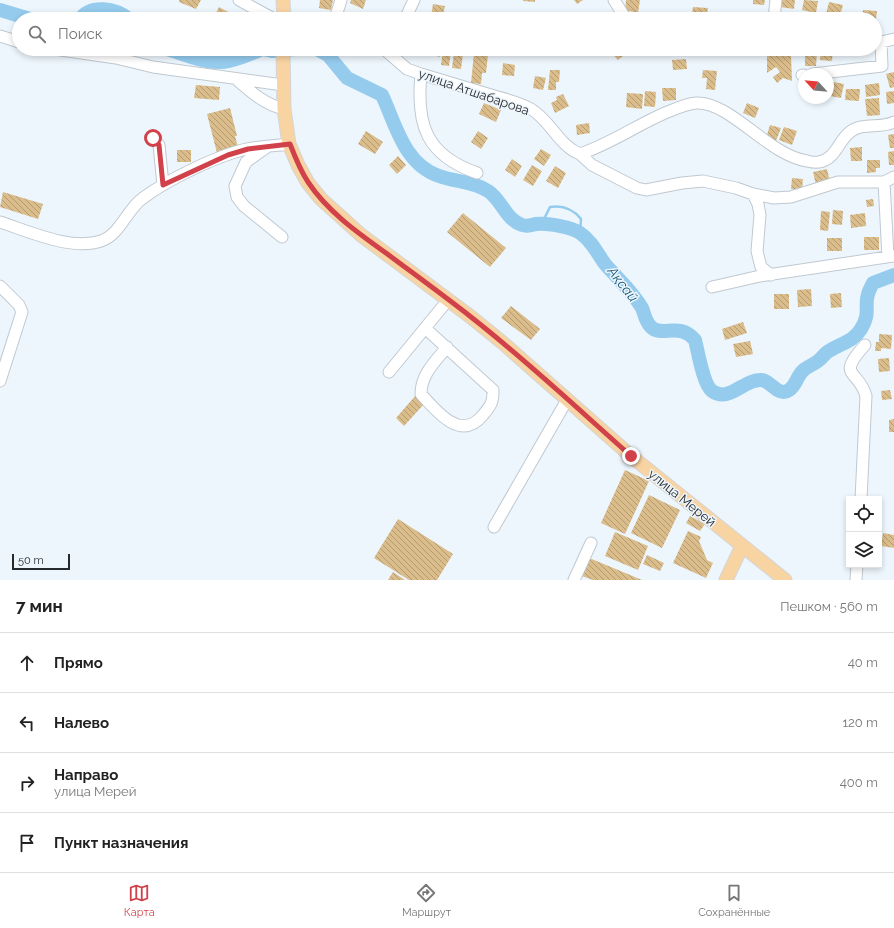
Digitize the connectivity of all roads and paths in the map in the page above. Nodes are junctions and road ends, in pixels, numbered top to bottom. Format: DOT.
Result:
graph roads {
  1 [pos="239,0"];
  2 [pos="283,0"];
  3 [pos="341,0"];
  4 [pos="414,0"];
  5 [pos="614,0"];
  6 [pos="776,0"];
  7 [pos="261,12"];
  8 [pos="284,12"];
  9 [pos="337,12"];
  10 [pos="408,12"];
  11 [pos="622,12"];
  12 [pos="775,12"];
  13 [pos="0,36"];
  14 [pos="12,40"];
  15 [pos="894,40"];
  16 [pos="882,42"];
  17 [pos="102,56"];
  18 [pos="283,56"];
  19 [pos="392,56"];
  20 [pos="882,56"];
  21 [pos="834,72"];
  22 [pos="421,74"];
  23 [pos="236,79"];
  24 [pos="283,85"];
  25 [pos="284,109"];
  26 [pos="894,122"];
  27 [pos="153,138"];
  28 [pos="290,144"];
  29 [pos="267,147"];
  30 [pos="580,154"];
  31 [pos="477,173"];
  32 [pos="889,180"];
  33 [pos="163,185"];
  34 [pos="753,194"];
  35 [pos="0,222"];
  36 [pos="282,237"];
  37 [pos="891,257"];
  38 [pos="771,275"];
  39 [pos="0,286"];
  40 [pos="712,287"];
  41 [pos="448,300"];
  42 [pos="425,328"];
  43 [pos="865,345"];
  44 [pos="447,347"];
  45 [pos="3,358"];
  46 [pos="390,372"];
  47 [pos="0,381"];
  48 [pos="568,400"];
  49 [pos="861,496"];
  50 [pos="494,527"];
  51 [pos="591,543"];
  52 [pos="742,546"];
  53 [pos="857,568"];
  54 [pos="574,580"];
  55 [pos="726,580"];
  56 [pos="785,580"];
  57 [pos="856,580"];
  1 -- 7 [label="street"];
  2 -- 8 [label="main road"];
  3 -- 9 [label="street"];
  4 -- 10 [label="street"];
  5 -- 11 [label="street"];
  6 -- 12 [label="street"];
  13 -- 14 [label="street"];
  15 -- 16 [label="street"];
  17 -- 23 [label="street"];
  18 -- 24 [label="main road, улица Мерей"];
  19 -- 22 [label="street, улица Атшабарова"];
  20 -- 21 [label="street"];
  22 -- 30 [label="street, улица Атшабарова"];
  22 -- 31 [label="street"];
  23 -- 24 [label="street"];
  23 -- 25 [label="street"];
  24 -- 25 [label="main road, улица Мерей"];
  25 -- 28 [label="main road, улица Мерей"];
  26 -- 30 [label="street"];
  27 -- 33 [label="street"];
  28 -- 29 [label="street"];
  28 -- 41 [label="main road, улица Мерей"];
  29 -- 33 [label="street"];
  29 -- 36 [label="street"];
  30 -- 34 [label="street, улица Атшабарова"];
  32 -- 34 [label="street, улица Атшабарова"];
  32 -- 37 [label="street"];
  33 -- 35 [label="street"];
  34 -- 38 [label="street"];
  37 -- 38 [label="street"];
  38 -- 40 [label="street"];
  39 -- 45 [label="street"];
  41 -- 42 [label="street"];
  41 -- 48 [label="main road, улица Мерей"];
  42 -- 44 [label="street"];
  42 -- 46 [label="street"];
  43 -- 49 [label="street"];
  44 -- 44 [label="street"];
  45 -- 47 [label="street"];
  48 -- 50 [label="street"];
  48 -- 52 [label="main road, улица Мерей"];
  51 -- 54 [label="street"];
  52 -- 55 [label="main road"];
  52 -- 56 [label="main road, улица Мерей"];
  53 -- 57 [label="street"];
}
